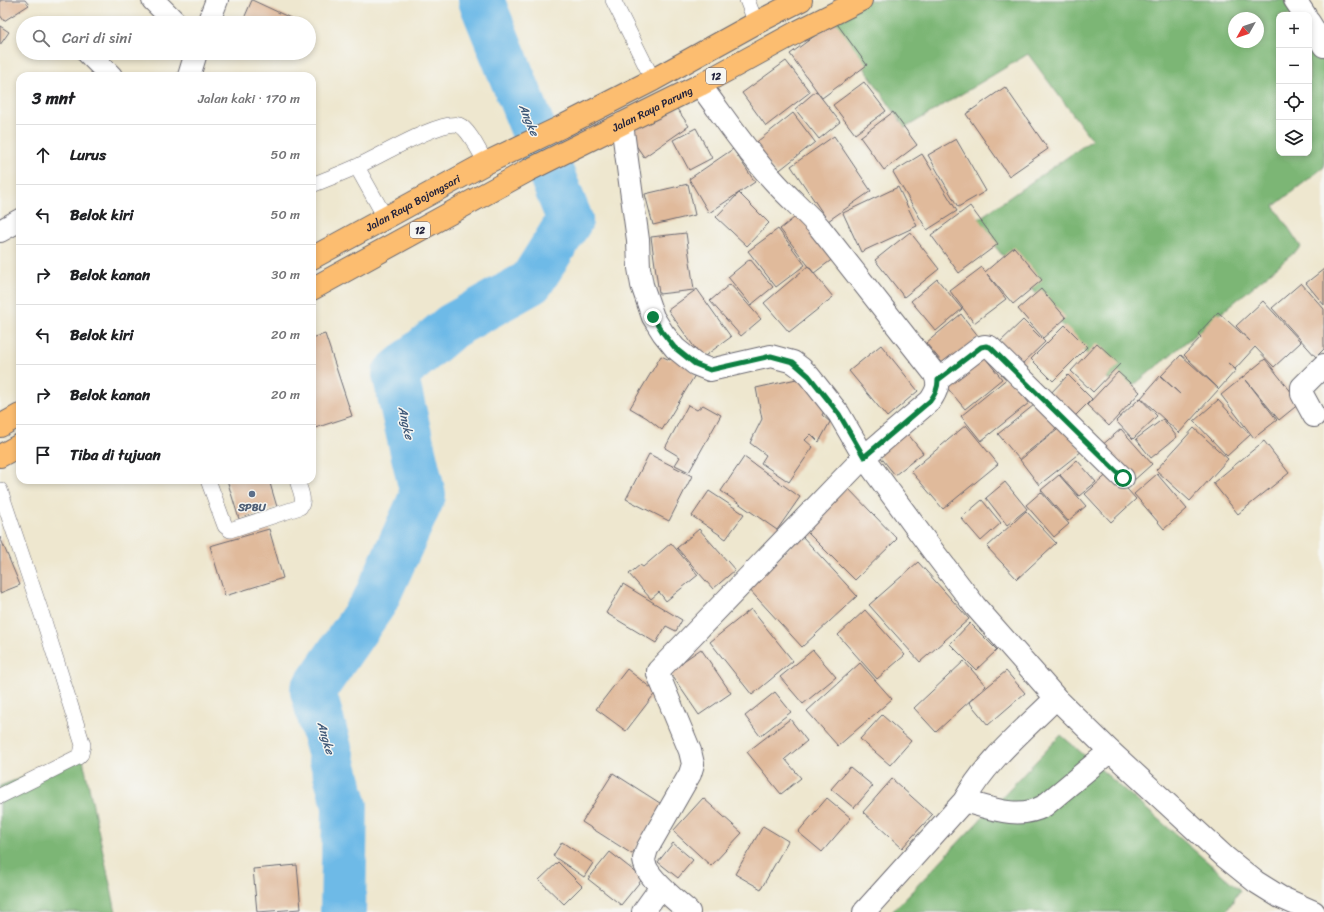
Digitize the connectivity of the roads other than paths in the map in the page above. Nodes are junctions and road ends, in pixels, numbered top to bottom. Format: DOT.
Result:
graph roads {
  1 [pos="153,0"];
  2 [pos="217,0"];
  3 [pos="613,0"];
  4 [pos="747,0"];
  5 [pos="801,0"];
  6 [pos="861,0"];
  7 [pos="1295,0"];
  8 [pos="1303,12"];
  9 [pos="169,16"];
  10 [pos="211,16"];
  11 [pos="756,23"];
  12 [pos="1312,27"];
  13 [pos="1324,46"];
  14 [pos="95,60"];
  15 [pos="194,60"];
  16 [pos="107,72"];
  17 [pos="190,72"];
  18 [pos="653,80"];
  19 [pos="700,85"];
  20 [pos="622,124"];
  21 [pos="486,162"];
  22 [pos="357,167"];
  23 [pos="316,183"];
  24 [pos="385,217"];
  25 [pos="16,222"];
  26 [pos="0,231"];
  27 [pos="316,256"];
  28 [pos="316,287"];
  29 [pos="1324,365"];
  30 [pos="938,380"];
  31 [pos="1314,416"];
  32 [pos="16,418"];
  33 [pos="0,426"];
  34 [pos="16,447"];
  35 [pos="0,456"];
  36 [pos="864,457"];
  37 [pos="1123,478"];
  38 [pos="210,484"];
  39 [pos="298,484"];
  40 [pos="0,490"];
  41 [pos="6,528"];
  42 [pos="1056,698"];
  43 [pos="1110,751"];
  44 [pos="0,796"];
  45 [pos="964,801"];
  46 [pos="661,886"];
  47 [pos="643,912"];
  48 [pos="689,912"];
  49 [pos="864,912"];
  50 [pos="1314,912"];
  1 -- 9 [label="street"];
  2 -- 10 [label="street"];
  3 -- 18 [label="lane"];
  4 -- 11 [label="lane"];
  5 -- 11 [label="highway, 12"];
  6 -- 19 [label="highway, Jalan Raya Parung / 12"];
  7 -- 8 [label="street"];
  11 -- 18 [label="highway, 12"];
  12 -- 13 [label="street"];
  14 -- 16 [label="street"];
  15 -- 17 [label="street"];
  18 -- 21 [label="highway, Jalan Raya Bojongsari / 12"];
  19 -- 20 [label="highway, Jalan Raya Parung / 12"];
  19 -- 30 [label="street"];
  20 -- 28 [label="highway, Jalan Raya Parung / 12"];
  20 -- 36 [label="street"];
  21 -- 22 [label="lane"];
  21 -- 24 [label="highway, Jalan Raya Bojongsari / 12"];
  22 -- 23 [label="lane"];
  22 -- 24 [label="lane"];
  24 -- 27 [label="highway, Jalan Raya Bojongsari / 12"];
  25 -- 26 [label="street"];
  29 -- 31 [label="street"];
  30 -- 36 [label="street"];
  30 -- 37 [label="street"];
  32 -- 33 [label="highway"];
  34 -- 35 [label="highway"];
  36 -- 42 [label="street"];
  36 -- 46 [label="street"];
  38 -- 39 [label="lane"];
  40 -- 41 [label="lane"];
  41 -- 44 [label="lane"];
  42 -- 43 [label="street"];
  42 -- 45 [label="street"];
  43 -- 45 [label="street"];
  43 -- 50 [label="street"];
  45 -- 49 [label="street"];
  46 -- 47 [label="street"];
  46 -- 48 [label="street"];
}
